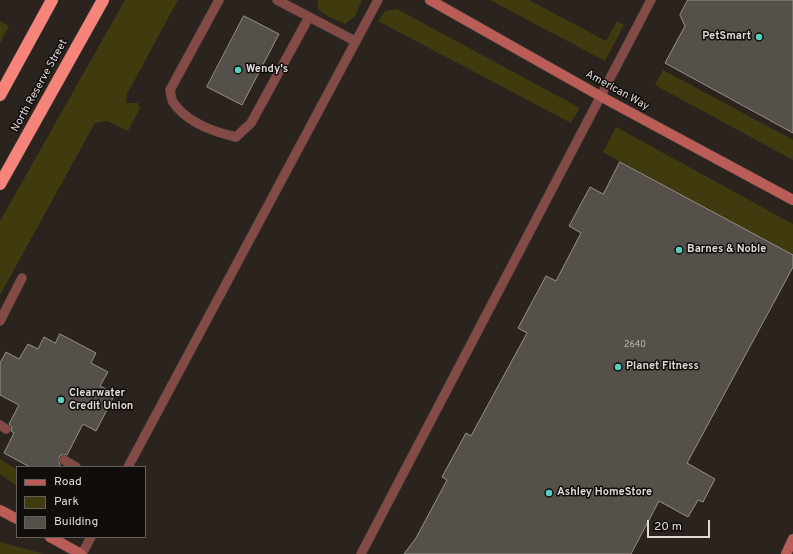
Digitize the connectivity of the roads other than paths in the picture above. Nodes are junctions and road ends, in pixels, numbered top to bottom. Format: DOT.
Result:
graph roads {
  1 [pos="52,0"];
  2 [pos="103,0"];
  3 [pos="219,0"];
  4 [pos="277,0"];
  5 [pos="378,0"];
  6 [pos="430,0"];
  7 [pos="651,0"];
  8 [pos="309,17"];
  9 [pos="355,41"];
  10 [pos="0,96"];
  11 [pos="600,96"];
  12 [pos="0,184"];
  13 [pos="793,200"];
  14 [pos="22,278"];
  15 [pos="0,321"];
  16 [pos="64,460"];
  17 [pos="74,466"];
  18 [pos="129,466"];
  19 [pos="0,510"];
  20 [pos="16,518"];
  21 [pos="52,538"];
  22 [pos="90,538"];
  23 [pos="793,539"];
  24 [pos="81,554"];
  25 [pos="361,554"];
  26 [pos="786,554"];
  1 -- 10 [label="highway"];
  2 -- 12 [label="highway, North Reserve Street"];
  3 -- 8 [label="lane"];
  4 -- 8 [label="lane"];
  5 -- 9 [label="lane"];
  6 -- 11 [label="street, American Way"];
  7 -- 11 [label="lane"];
  8 -- 9 [label="lane"];
  9 -- 18 [label="lane"];
  11 -- 13 [label="street, American Way"];
  11 -- 25 [label="lane"];
  14 -- 15 [label="lane"];
  16 -- 17 [label="lane"];
  19 -- 20 [label="street"];
  21 -- 24 [label="street"];
  22 -- 24 [label="lane"];
  23 -- 26 [label="street"];
}
